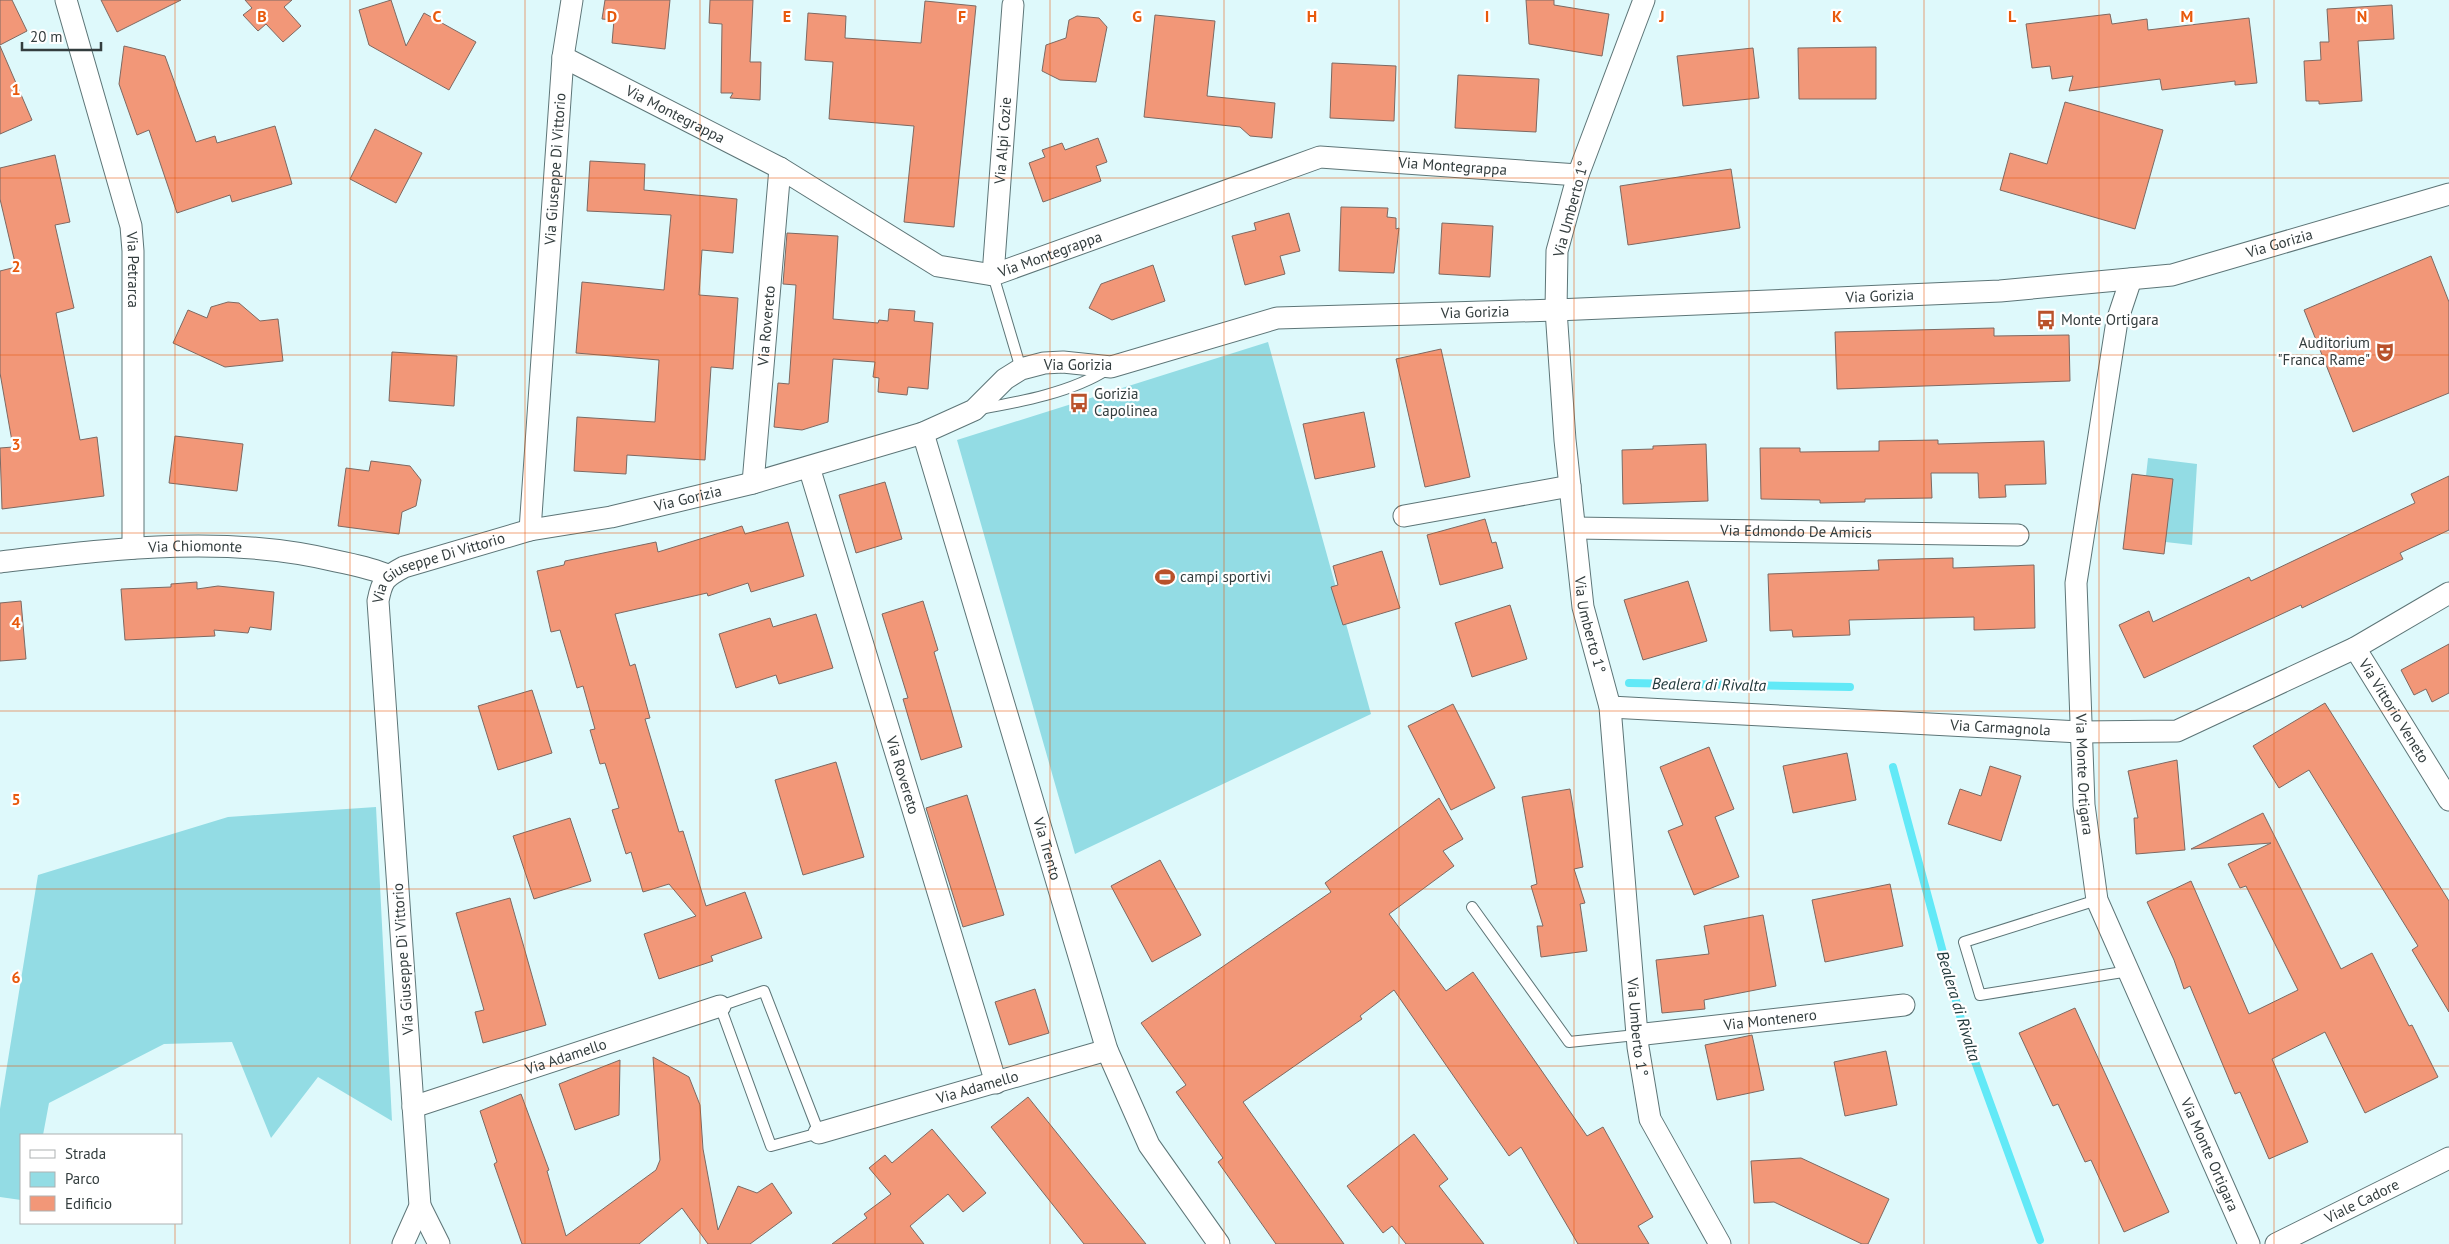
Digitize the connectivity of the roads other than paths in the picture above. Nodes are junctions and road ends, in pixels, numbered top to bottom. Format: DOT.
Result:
graph roads {
  1 [pos="66,0"];
  2 [pos="572,0"];
  3 [pos="1644,0"];
  4 [pos="1013,5"];
  5 [pos="563,57"];
  6 [pos="780,168"];
  7 [pos="1578,175"];
  8 [pos="2449,194"];
  9 [pos="993,275"];
  10 [pos="2130,279"];
  11 [pos="1556,310"];
  12 [pos="1111,367"];
  13 [pos="1021,369"];
  14 [pos="974,410"];
  15 [pos="923,433"];
  16 [pos="809,467"];
  17 [pos="753,483"];
  18 [pos="1570,486"];
  19 [pos="1404,516"];
  20 [pos="1575,528"];
  21 [pos="530,530"];
  22 [pos="2018,535"];
  23 [pos="133,548"];
  24 [pos="0,562"];
  25 [pos="387,576"];
  26 [pos="2449,593"];
  27 [pos="2355,648"];
  28 [pos="1610,707"];
  29 [pos="2080,732"];
  30 [pos="2449,800"];
  31 [pos="2097,900"];
  32 [pos="1472,907"];
  33 [pos="2129,972"];
  34 [pos="1904,1005"];
  35 [pos="720,1006"];
  36 [pos="1636,1035"];
  37 [pos="1107,1050"];
  38 [pos="996,1084"];
  39 [pos="413,1107"];
  40 [pos="819,1133"];
  41 [pos="2449,1158"];
  42 [pos="420,1206"];
  43 [pos="403,1244"];
  44 [pos="439,1244"];
  45 [pos="1219,1244"];
  46 [pos="1720,1244"];
  47 [pos="2249,1244"];
  48 [pos="2276,1244"];
  1 -- 23 [label="street, Via Petrarca"];
  2 -- 5 [label="street, Via Giuseppe Di Vittorio"];
  3 -- 7 [label="street, Via Umberto 1°"];
  4 -- 9 [label="street, Via Alpi Cozie"];
  5 -- 6 [label="street, Via Montegrappa"];
  5 -- 21 [label="street, Via Giuseppe Di Vittorio"];
  6 -- 9 [label="street, Via Montegrappa"];
  6 -- 17 [label="street, Via Rovereto"];
  7 -- 9 [label="street, Via Montegrappa"];
  7 -- 11 [label="street, Via Umberto 1°"];
  8 -- 10 [label="street, Via Gorizia"];
  9 -- 13 [label="lane"];
  10 -- 11 [label="street, Via Gorizia"];
  10 -- 29 [label="street, Via Monte Ortigara"];
  11 -- 12 [label="street, Via Gorizia"];
  11 -- 18 [label="street, Via Umberto 1°"];
  12 -- 13 [label="street, Via Gorizia"];
  12 -- 14 [label="lane"];
  13 -- 14 [label="street, Via Gorizia"];
  14 -- 15 [label="street, Via Gorizia"];
  15 -- 16 [label="street, Via Gorizia"];
  15 -- 37 [label="street, Via Trento"];
  16 -- 17 [label="street, Via Gorizia"];
  16 -- 38 [label="street, Via Rovereto"];
  17 -- 21 [label="street, Via Gorizia"];
  18 -- 19 [label="street"];
  18 -- 20 [label="street, Via Umberto 1°"];
  20 -- 22 [label="street, Via Edmondo De Amicis"];
  20 -- 28 [label="street, Via Umberto 1°"];
  21 -- 25 [label="street, Via Giuseppe Di Vittorio"];
  23 -- 24 [label="street, Via Chiomonte"];
  23 -- 25 [label="street, Via Chiomonte"];
  25 -- 39 [label="street, Via Giuseppe Di Vittorio"];
  26 -- 27 [label="street, Via Carmagnola"];
  27 -- 29 [label="street, Via Carmagnola"];
  27 -- 30 [label="street, Via Vittorio Veneto"];
  28 -- 29 [label="street, Via Carmagnola"];
  28 -- 36 [label="street, Via Umberto 1°"];
  29 -- 31 [label="street, Via Monte Ortigara"];
  31 -- 33 [label="street, Via Monte Ortigara"];
  31 -- 33 [label="lane"];
  32 -- 36 [label="lane"];
  33 -- 47 [label="street, Via Monte Ortigara"];
  34 -- 36 [label="street, Via Montenero"];
  35 -- 39 [label="street, Via Adamello"];
  35 -- 40 [label="lane"];
  35 -- 40 [label="lane"];
  36 -- 46 [label="street, Via Umberto 1°"];
  37 -- 38 [label="street, Via Adamello"];
  37 -- 45 [label="street, Via Trento"];
  38 -- 40 [label="street, Via Adamello"];
  39 -- 42 [label="street, Via Giuseppe Di Vittorio"];
  41 -- 48 [label="street, Viale Cadore"];
  42 -- 43 [label="street, Via Giuseppe Di Vittorio"];
  42 -- 44 [label="street"];
}
